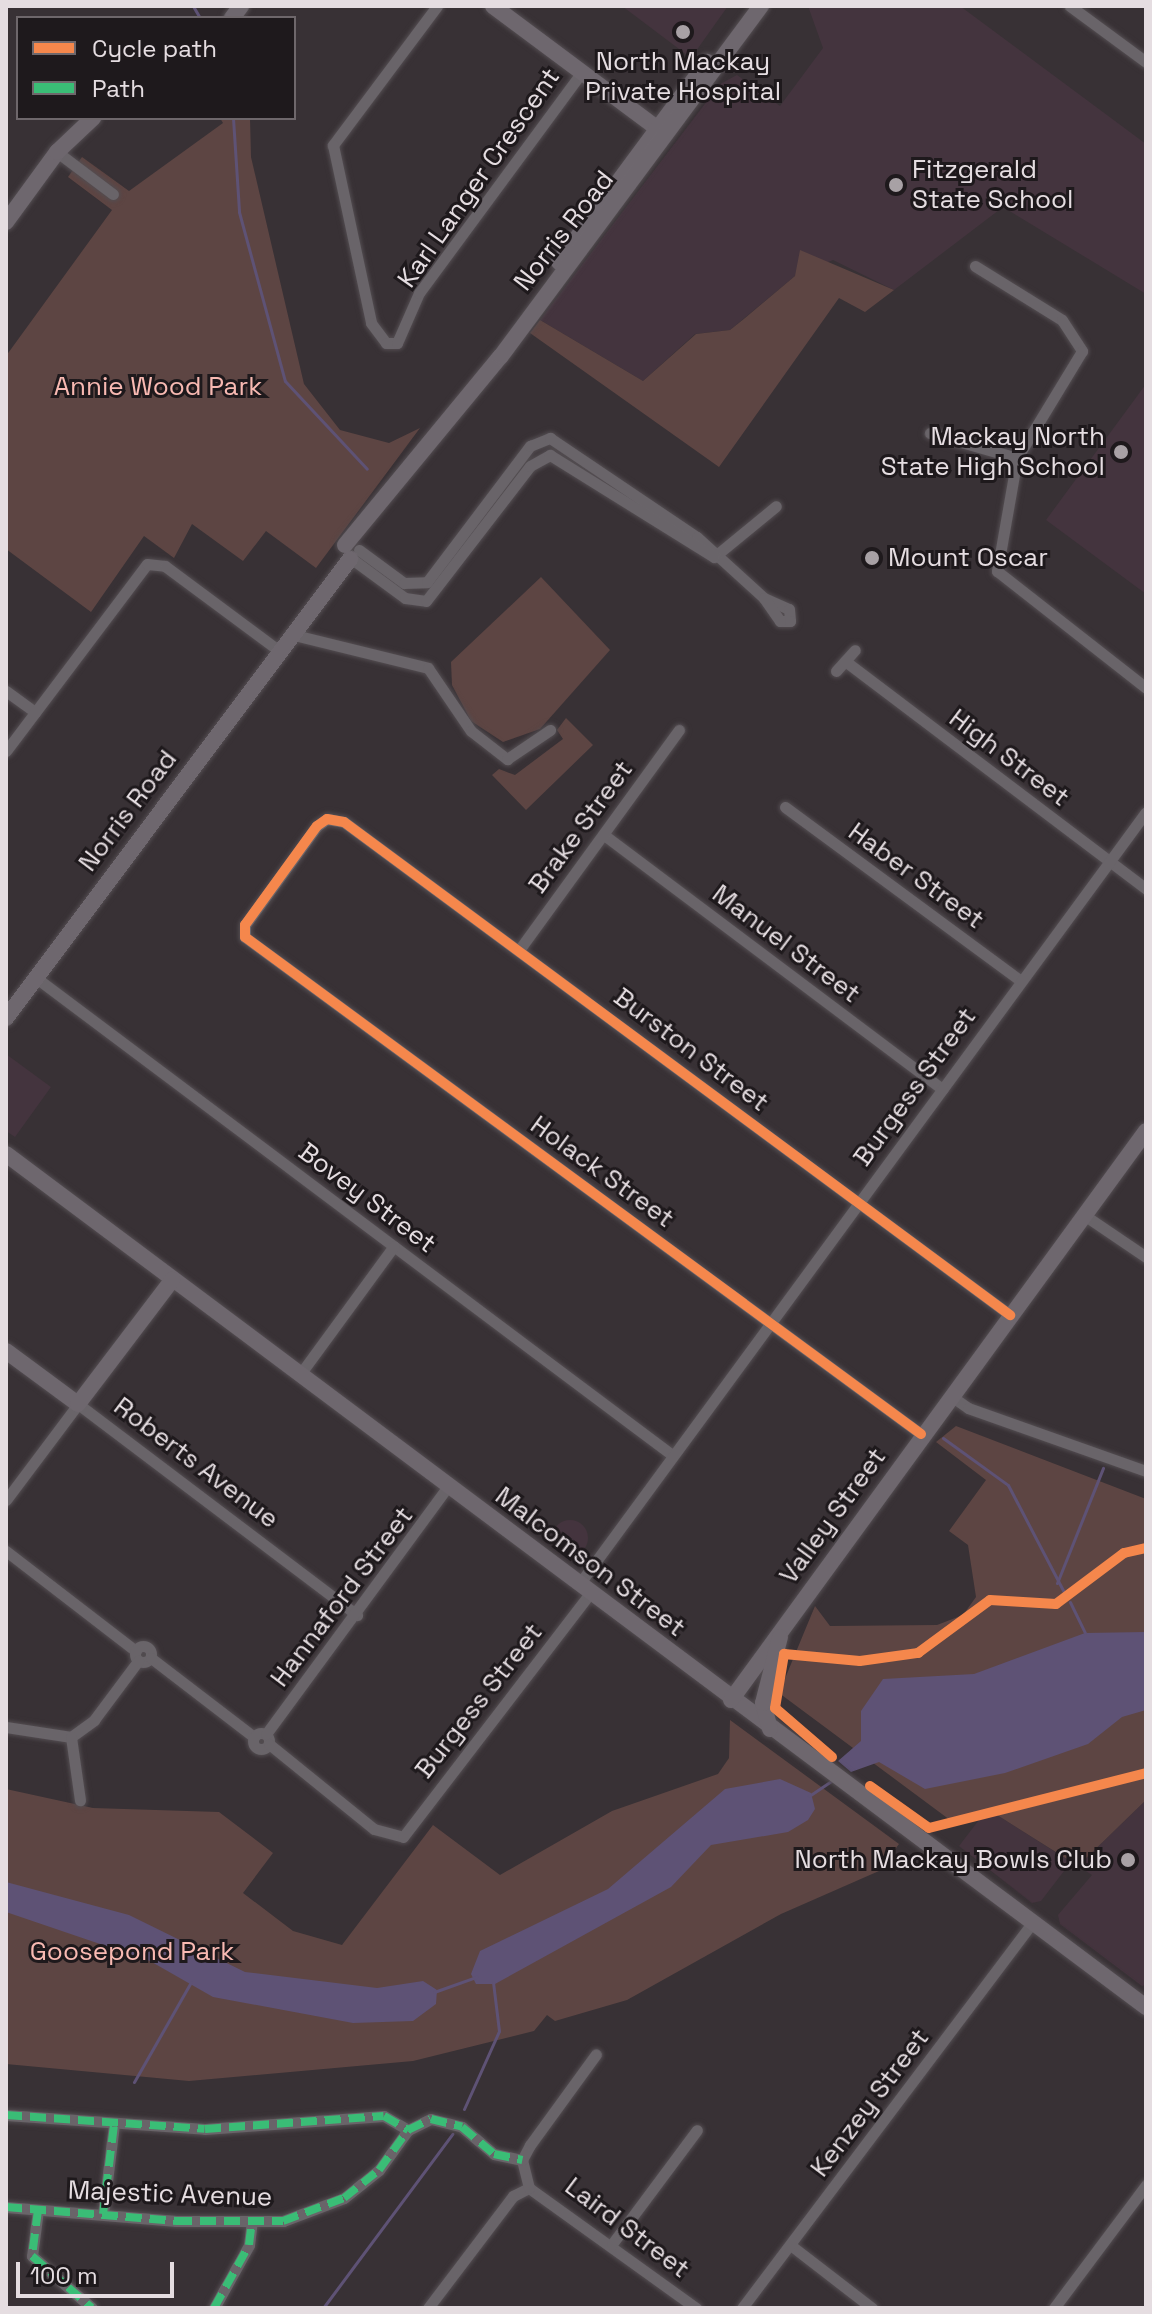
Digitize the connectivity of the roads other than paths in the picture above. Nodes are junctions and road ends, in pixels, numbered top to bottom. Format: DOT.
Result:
graph roads {
  1 [pos="437,6"];
  2 [pos="493,6"];
  3 [pos="748,6"];
  4 [pos="761,6"];
  5 [pos="1070,6"];
  6 [pos="1146,62"];
  7 [pos="581,73"];
  8 [pos="91,120"];
  9 [pos="661,131"];
  10 [pos="57,152"];
  11 [pos="113,194"];
  12 [pos="6,222"];
  13 [pos="975,266"];
  14 [pos="930,433"];
  15 [pos="561,442"];
  16 [pos="556,455"];
  17 [pos="520,458"];
  18 [pos="1017,458"];
  19 [pos="531,466"];
  20 [pos="589,468"];
  21 [pos="506,488"];
  22 [pos="776,506"];
  23 [pos="470,526"];
  24 [pos="480,533"];
  25 [pos="352,551"];
  26 [pos="714,557"];
  27 [pos="377,570"];
  28 [pos="446,570"];
  29 [pos="424,584"];
  30 [pos="431,597"];
  31 [pos="764,598"];
  32 [pos="290,634"];
  33 [pos="278,650"];
  34 [pos="855,650"];
  35 [pos="845,661"];
  36 [pos="836,671"];
  37 [pos="1146,688"];
  38 [pos="6,691"];
  39 [pos="35,712"];
  40 [pos="550,730"];
  41 [pos="679,730"];
  42 [pos="6,751"];
  43 [pos="785,807"];
  44 [pos="1146,812"];
  45 [pos="604,835"];
  46 [pos="1109,862"];
  47 [pos="1146,889"];
  48 [pos="256,946"];
  49 [pos="519,950"];
  50 [pos="35,977"];
  51 [pos="1021,981"];
  52 [pos="6,1018"];
  53 [pos="942,1089"];
  54 [pos="1146,1131"];
  55 [pos="6,1154"];
  56 [pos="859,1202"];
  57 [pos="1084,1215"];
  58 [pos="394,1246"];
  59 [pos="1146,1257"];
  60 [pos="172,1280"];
  61 [pos="1010,1315"];
  62 [pos="770,1321"];
  63 [pos="6,1351"];
  64 [pos="301,1373"];
  65 [pos="951,1396"];
  66 [pos="78,1404"];
  67 [pos="921,1434"];
  68 [pos="672,1455"];
  69 [pos="1146,1471"];
  70 [pos="449,1485"];
  71 [pos="6,1500"];
  72 [pos="6,1551"];
  73 [pos="585,1587"];
  74 [pos="357,1615"];
  75 [pos="784,1624"];
  76 [pos="137,1656"];
  77 [pos="731,1700"];
  78 [pos="6,1727"];
  79 [pos="770,1729"];
  80 [pos="71,1737"];
  81 [pos="263,1739"];
  82 [pos="80,1800"];
  83 [pos="1033,1922"];
  84 [pos="1146,2007"];
  85 [pos="596,2054"];
  86 [pos="6,2115"];
  87 [pos="114,2124"];
  88 [pos="408,2130"];
  89 [pos="697,2130"];
  90 [pos="522,2160"];
  91 [pos="1146,2185"];
  92 [pos="529,2188"];
  93 [pos="6,2207"];
  94 [pos="38,2210"];
  95 [pos="103,2214"];
  96 [pos="252,2221"];
  97 [pos="612,2244"];
  98 [pos="793,2247"];
  99 [pos="220,2306"];
  100 [pos="92,2308"];
  101 [pos="428,2308"];
  102 [pos="696,2308"];
  103 [pos="742,2308"];
  104 [pos="872,2308"];
  105 [pos="1054,2308"];
  1 -- 7 [label="street, Karl Langer Crescent"];
  2 -- 7 [label="street"];
  3 -- 9 [label="street, Norris Road"];
  4 -- 9 [label="street, Norris Road"];
  5 -- 6 [label="street"];
  7 -- 9 [label="street"];
  8 -- 10 [label="street"];
  9 -- 25 [label="street, Norris Road"];
  10 -- 11 [label="street"];
  10 -- 12 [label="street"];
  13 -- 18 [label="street"];
  14 -- 18 [label="street"];
  15 -- 16 [label="street"];
  15 -- 17 [label="street"];
  15 -- 20 [label="street"];
  16 -- 19 [label="street"];
  16 -- 20 [label="street"];
  17 -- 19 [label="street"];
  17 -- 21 [label="street"];
  18 -- 37 [label="street"];
  19 -- 21 [label="street"];
  20 -- 26 [label="street"];
  21 -- 23 [label="street"];
  21 -- 24 [label="street"];
  22 -- 26 [label="street"];
  23 -- 24 [label="street"];
  23 -- 28 [label="street"];
  24 -- 28 [label="street"];
  25 -- 27 [label="street"];
  25 -- 32 [label="street, Norris Road"];
  26 -- 31 [label="street"];
  27 -- 29 [label="street"];
  27 -- 30 [label="street"];
  28 -- 29 [label="street"];
  28 -- 30 [label="street"];
  29 -- 30 [label="street"];
  32 -- 33 [label="street, Norris Road"];
  32 -- 40 [label="street"];
  33 -- 39 [label="street"];
  33 -- 50 [label="street, Norris Road"];
  34 -- 35 [label="street"];
  35 -- 36 [label="street"];
  35 -- 46 [label="street, High Street"];
  38 -- 39 [label="street"];
  39 -- 42 [label="street"];
  41 -- 45 [label="street, Brake Street"];
  43 -- 51 [label="street, Haber Street"];
  44 -- 46 [label="street, Burgess Street"];
  45 -- 49 [label="street, Brake Street"];
  45 -- 53 [label="street, Manuel Street"];
  46 -- 47 [label="street, High Street"];
  46 -- 51 [label="street, Burgess Street"];
  48 -- 49 [label="street, Burston Street"];
  48 -- 62 [label="street, Holack Street"];
  49 -- 56 [label="street, Burston Street"];
  50 -- 52 [label="street, Norris Road"];
  50 -- 58 [label="street, Bovey Street"];
  51 -- 53 [label="street, Burgess Street"];
  53 -- 56 [label="street, Burgess Street"];
  54 -- 57 [label="street, Valley Street"];
  55 -- 60 [label="street, Malcomson Street"];
  56 -- 61 [label="street, Burston Street"];
  56 -- 62 [label="street, Burgess Street"];
  57 -- 59 [label="street"];
  57 -- 61 [label="street, Valley Street"];
  58 -- 64 [label="street"];
  58 -- 68 [label="street, Bovey Street"];
  60 -- 64 [label="street, Malcomson Street"];
  60 -- 66 [label="street"];
  61 -- 65 [label="street, Valley Street"];
  62 -- 67 [label="street, Holack Street"];
  62 -- 68 [label="street, Burgess Street"];
  63 -- 66 [label="street, Roberts Avenue"];
  64 -- 70 [label="street, Malcomson Street"];
  65 -- 67 [label="street, Valley Street"];
  65 -- 69 [label="street"];
  66 -- 71 [label="street"];
  66 -- 74 [label="street, Roberts Avenue"];
  67 -- 75 [label="street, Valley Street"];
  68 -- 73 [label="street, Burgess Street"];
  70 -- 73 [label="street, Malcomson Street"];
  70 -- 74 [label="street, Hannaford Street"];
  72 -- 76 [label="street"];
  73 -- 77 [label="street, Malcomson Street"];
  73 -- 81 [label="street, Burgess Street"];
  74 -- 81 [label="street, Hannaford Street"];
  75 -- 77 [label="street, Valley Street"];
  75 -- 79 [label="street"];
  76 -- 80 [label="street"];
  76 -- 81 [label="street"];
  77 -- 79 [label="street, Malcomson Street"];
  78 -- 80 [label="street"];
  79 -- 83 [label="street, Malcomson Street"];
  80 -- 82 [label="street"];
  83 -- 84 [label="street, Malcomson Street"];
  83 -- 98 [label="street, Kenzey Street"];
  85 -- 90 [label="street"];
  86 -- 87 [label="street"];
  87 -- 88 [label="street"];
  87 -- 95 [label="street"];
  88 -- 90 [label="street"];
  88 -- 96 [label="street, Majestic Avenue"];
  89 -- 97 [label="street"];
  90 -- 92 [label="street"];
  91 -- 105 [label="street"];
  92 -- 97 [label="street, Laird Street"];
  92 -- 101 [label="street"];
  93 -- 94 [label="street, Majestic Avenue"];
  94 -- 95 [label="street, Majestic Avenue"];
  94 -- 100 [label="street"];
  95 -- 96 [label="street, Majestic Avenue"];
  96 -- 99 [label="street"];
  97 -- 102 [label="street, Laird Street"];
  98 -- 103 [label="street, Kenzey Street"];
  98 -- 104 [label="street"];
}
